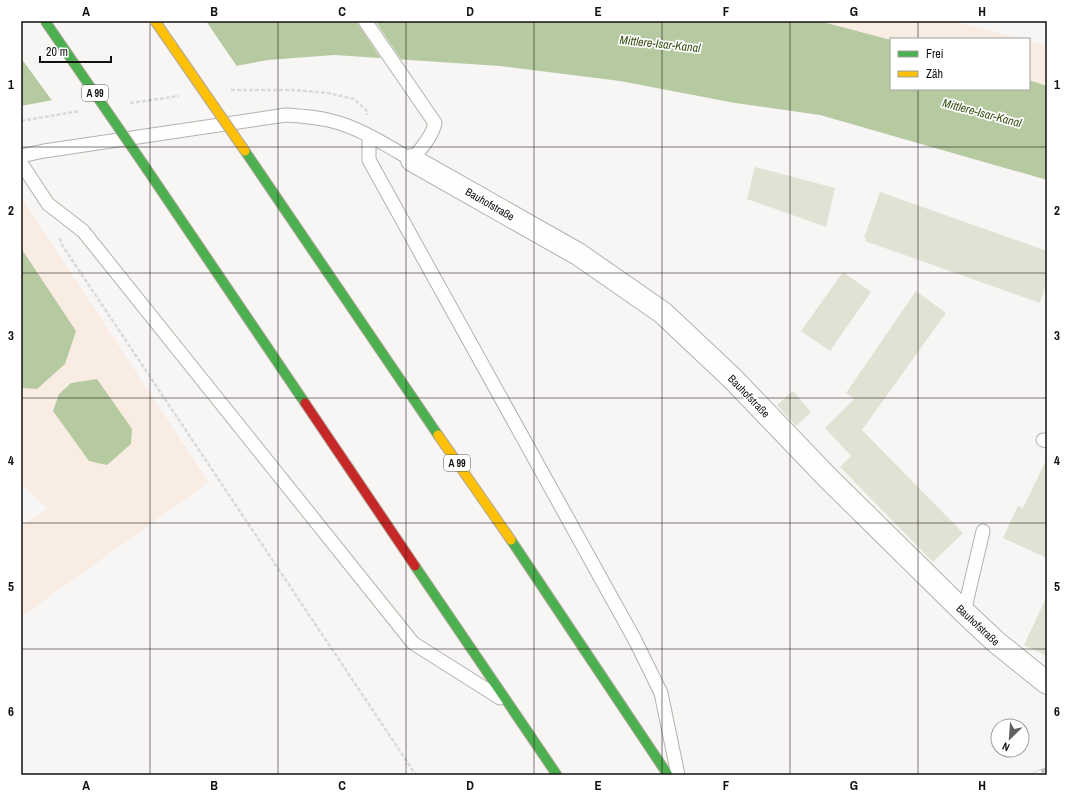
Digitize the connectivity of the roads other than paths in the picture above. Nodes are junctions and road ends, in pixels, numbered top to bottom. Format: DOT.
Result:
graph roads {
  1 [pos="45,21"];
  2 [pos="155,21"];
  3 [pos="365,21"];
  4 [pos="369,136"];
  5 [pos="21,156"];
  6 [pos="412,160"];
  7 [pos="21,163"];
  8 [pos="983,531"];
  9 [pos="964,612"];
  10 [pos="1047,683"];
  11 [pos="510,704"];
  12 [pos="557,775"];
  13 [pos="668,775"];
  14 [pos="678,775"];
  1 -- 11 [label="highway, A 99, bridge"];
  2 -- 13 [label="highway, A 99, bridge"];
  3 -- 6 [label="lane"];
  4 -- 5 [label="lane"];
  4 -- 6 [label="lane"];
  4 -- 14 [label="lane"];
  6 -- 9 [label="street, Bauhofstraße"];
  7 -- 11 [label="lane"];
  8 -- 9 [label="lane"];
  9 -- 10 [label="street, Bauhofstraße"];
  11 -- 12 [label="highway, A 99"];
}
